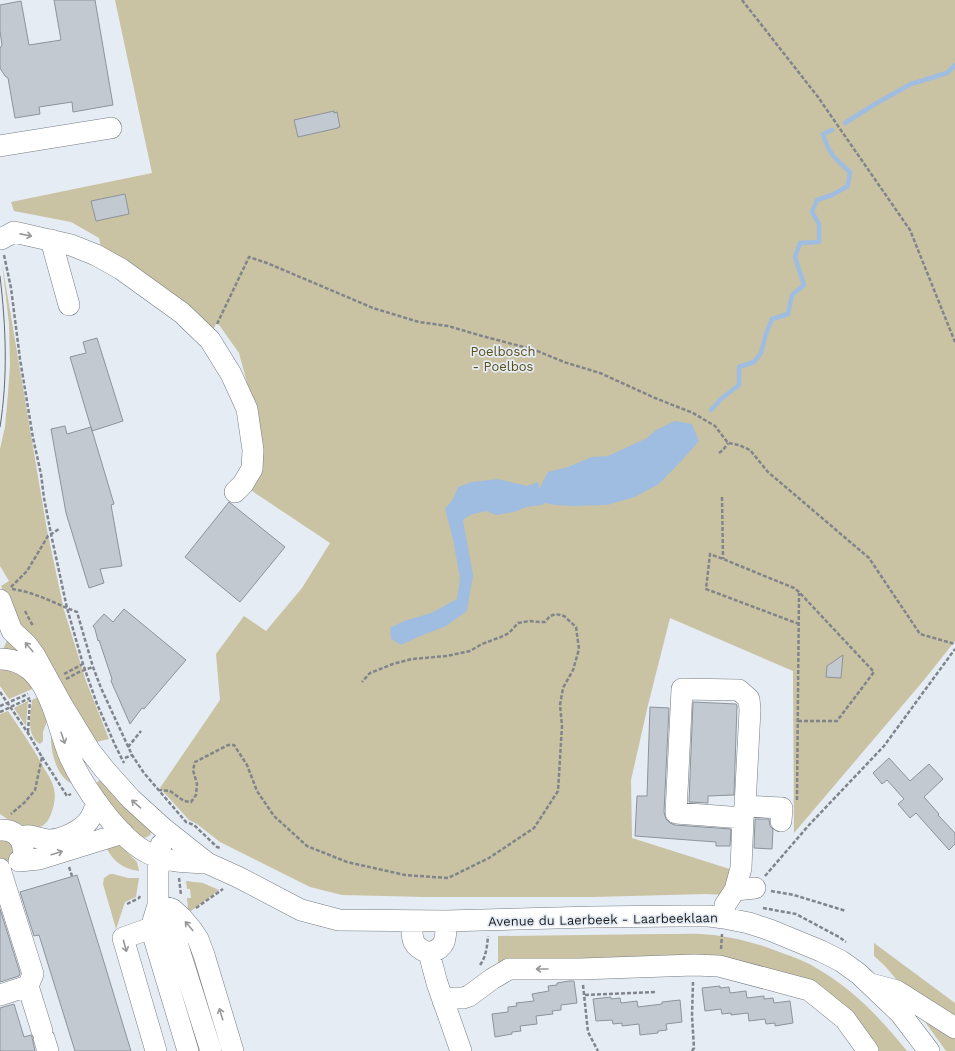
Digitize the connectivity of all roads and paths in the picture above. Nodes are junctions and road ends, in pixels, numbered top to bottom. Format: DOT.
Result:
graph roads {
  1 [pos="742,0"];
  2 [pos="111,128"];
  3 [pos="0,146"];
  4 [pos="0,238"];
  5 [pos="52,240"];
  6 [pos="69,305"];
  7 [pos="210,340"];
  8 [pos="955,342"];
  9 [pos="728,442"];
  10 [pos="719,453"];
  11 [pos="235,492"];
  12 [pos="722,497"];
  13 [pos="59,529"];
  14 [pos="50,534"];
  15 [pos="723,558"];
  16 [pos="799,592"];
  17 [pos="10,601"];
  18 [pos="67,608"];
  19 [pos="799,624"];
  20 [pos="36,631"];
  21 [pos="0,640"];
  22 [pos="955,644"];
  23 [pos="955,649"];
  24 [pos="0,659"];
  25 [pos="93,667"];
  26 [pos="60,668"];
  27 [pos="85,670"];
  28 [pos="68,678"];
  29 [pos="63,680"];
  30 [pos="362,682"];
  31 [pos="0,692"];
  32 [pos="35,696"];
  33 [pos="30,698"];
  34 [pos="10,708"];
  35 [pos="0,712"];
  36 [pos="798,721"];
  37 [pos="141,731"];
  38 [pos="28,733"];
  39 [pos="128,747"];
  40 [pos="132,755"];
  41 [pos="42,757"];
  42 [pos="157,790"];
  43 [pos="72,793"];
  44 [pos="96,802"];
  45 [pos="797,806"];
  46 [pos="744,812"];
  47 [pos="186,822"];
  48 [pos="789,826"];
  49 [pos="8,828"];
  50 [pos="164,828"];
  51 [pos="123,833"];
  52 [pos="800,835"];
  53 [pos="158,857"];
  54 [pos="208,863"];
  55 [pos="6,866"];
  56 [pos="179,876"];
  57 [pos="173,877"];
  58 [pos="185,878"];
  59 [pos="217,886"];
  60 [pos="745,889"];
  61 [pos="140,890"];
  62 [pos="181,899"];
  63 [pos="127,904"];
  64 [pos="158,905"];
  65 [pos="196,909"];
  66 [pos="846,911"];
  67 [pos="724,918"];
  68 [pos="412,921"];
  69 [pos="446,921"];
  70 [pos="153,936"];
  71 [pos="429,953"];
  72 [pos="694,965"];
  73 [pos="719,966"];
  74 [pos="581,969"];
  75 [pos="869,984"];
  76 [pos="28,986"];
  77 [pos="655,992"];
  78 [pos="0,995"];
  79 [pos="585,995"];
  80 [pos="443,1001"];
  81 [pos="955,1028"];
  82 [pos="45,1040"];
  83 [pos="156,1051"];
  84 [pos="188,1051"];
  85 [pos="211,1051"];
  86 [pos="233,1051"];
  87 [pos="461,1051"];
  88 [pos="598,1051"];
  89 [pos="692,1051"];
  90 [pos="868,1051"];
  91 [pos="929,1051"];
  1 -- 8 [label="path"];
  2 -- 3 [label="street"];
  4 -- 5 [label="street, one-way"];
  4 -- 14 [label="path"];
  5 -- 6 [label="street"];
  5 -- 7 [label="street"];
  7 -- 9 [label="path"];
  7 -- 11 [label="street"];
  9 -- 10 [label="path"];
  9 -- 22 [label="path"];
  12 -- 15 [label="path"];
  13 -- 14 [label="path"];
  14 -- 17 [label="path"];
  14 -- 18 [label="path"];
  15 -- 16 [label="path"];
  15 -- 19 [label="path"];
  16 -- 19 [label="path"];
  16 -- 36 [label="path"];
  17 -- 18 [label="path"];
  17 -- 20 [label="path"];
  17 -- 21 [label="street"];
  50 -- 17 [label="street, Avenue du Laerbeek - Laarbeeklaan, one-way"];
  18 -- 25 [label="path"];
  18 -- 27 [label="path"];
  19 -- 36 [label="path"];
  23 -- 52 [label="path"];
  24 -- 44 [label="street, Avenue du Laerbeek - Laarbeeklaan, one-way"];
  25 -- 27 [label="path"];
  25 -- 39 [label="path"];
  26 -- 28 [label="path"];
  27 -- 28 [label="path"];
  27 -- 40 [label="path"];
  28 -- 29 [label="path"];
  30 -- 42 [label="path"];
  31 -- 34 [label="path"];
  32 -- 33 [label="path"];
  33 -- 34 [label="path"];
  33 -- 38 [label="path"];
  34 -- 35 [label="path"];
  34 -- 38 [label="path"];
  36 -- 45 [label="path"];
  37 -- 39 [label="path"];
  38 -- 41 [label="path"];
  39 -- 40 [label="path"];
  40 -- 42 [label="path"];
  41 -- 43 [label="path"];
  41 -- 49 [label="path"];
  42 -- 47 [label="path"];
  44 -- 49 [label="street"];
  44 -- 51 [label="street, Avenue du Laerbeek - Laarbeeklaan"];
  46 -- 46 [label="street"];
  46 -- 48 [label="street"];
  46 -- 60 [label="street"];
  48 -- 52 [label="path"];
  49 -- 55 [label="street"];
  50 -- 53 [label="street"];
  50 -- 54 [label="street, Avenue du Laerbeek - Laarbeeklaan"];
  51 -- 53 [label="street, Avenue du Laerbeek - Laarbeeklaan"];
  55 -- 51 [label="street, one-way"];
  52 -- 60 [label="path"];
  53 -- 54 [label="street, Avenue du Laerbeek - Laarbeeklaan"];
  53 -- 64 [label="street"];
  54 -- 68 [label="street, Avenue du Laerbeek - Laarbeeklaan"];
  55 -- 76 [label="street"];
  56 -- 57 [label="path"];
  56 -- 58 [label="path"];
  56 -- 62 [label="path"];
  59 -- 65 [label="path"];
  60 -- 66 [label="path"];
  60 -- 67 [label="street"];
  61 -- 63 [label="path"];
  64 -- 70 [label="street"];
  64 -- 85 [label="street"];
  86 -- 64 [label="street, one-way"];
  67 -- 69 [label="street, Avenue du Laerbeek - Laarbeeklaan"];
  67 -- 73 [label="path"];
  67 -- 75 [label="street, Avenue du Laerbeek - Laarbeeklaan"];
  68 -- 69 [label="street, Avenue du Laerbeek - Laarbeeklaan"];
  68 -- 71 [label="street"];
  69 -- 71 [label="street"];
  70 -- 83 [label="street, one-way"];
  70 -- 84 [label="street"];
  71 -- 80 [label="street"];
  72 -- 73 [label="street"];
  72 -- 74 [label="street"];
  72 -- 89 [label="path"];
  73 -- 90 [label="street"];
  74 -- 79 [label="path"];
  74 -- 80 [label="street, one-way"];
  75 -- 81 [label="street"];
  75 -- 91 [label="street, Avenue du Laerbeek - Laarbeeklaan"];
  76 -- 78 [label="street"];
  76 -- 82 [label="street"];
  77 -- 79 [label="path"];
  79 -- 88 [label="path"];
  80 -- 87 [label="street"];
}
